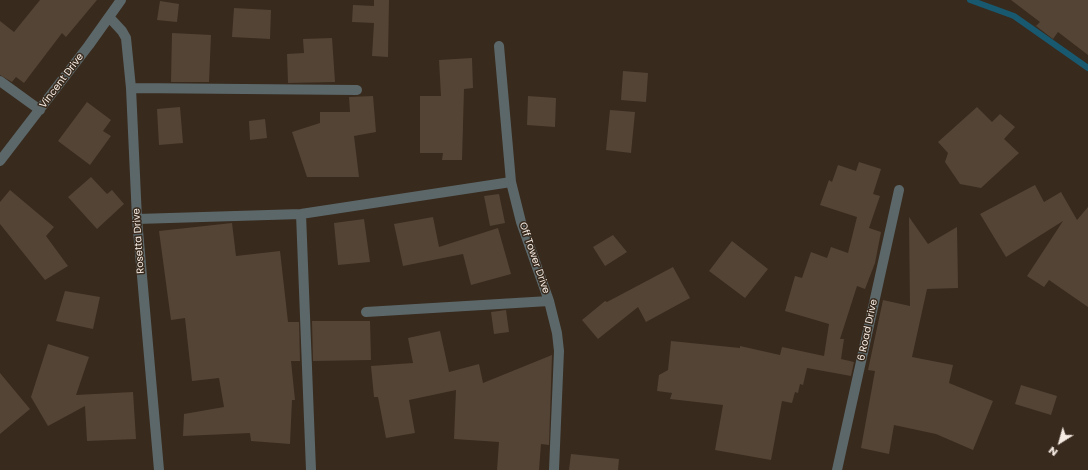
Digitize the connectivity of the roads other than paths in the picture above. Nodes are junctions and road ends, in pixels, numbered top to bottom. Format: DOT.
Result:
graph roads {
  1 [pos="121,0"];
  2 [pos="109,17"];
  3 [pos="499,46"];
  4 [pos="0,81"];
  5 [pos="131,88"];
  6 [pos="357,90"];
  7 [pos="40,110"];
  8 [pos="0,161"];
  9 [pos="511,182"];
  10 [pos="899,190"];
  11 [pos="301,214"];
  12 [pos="137,219"];
  13 [pos="549,301"];
  14 [pos="366,312"];
  15 [pos="159,470"];
  16 [pos="311,470"];
  17 [pos="554,470"];
  18 [pos="837,470"];
  1 -- 2 [label="street, Vincent Drive"];
  2 -- 5 [label="street, Rosetta Drive"];
  2 -- 7 [label="street, Vincent Drive"];
  3 -- 9 [label="street, Off Tower Drive"];
  4 -- 7 [label="street"];
  5 -- 6 [label="street"];
  5 -- 12 [label="street, Rosetta Drive"];
  7 -- 8 [label="street, Vincent Drive"];
  9 -- 11 [label="street"];
  9 -- 13 [label="street, Off Tower Drive"];
  10 -- 18 [label="street, 6 Road Drive"];
  11 -- 12 [label="street"];
  11 -- 16 [label="street"];
  12 -- 15 [label="street, Rosetta Drive"];
  13 -- 14 [label="street"];
  13 -- 17 [label="street, Off Tower Drive"];
}
